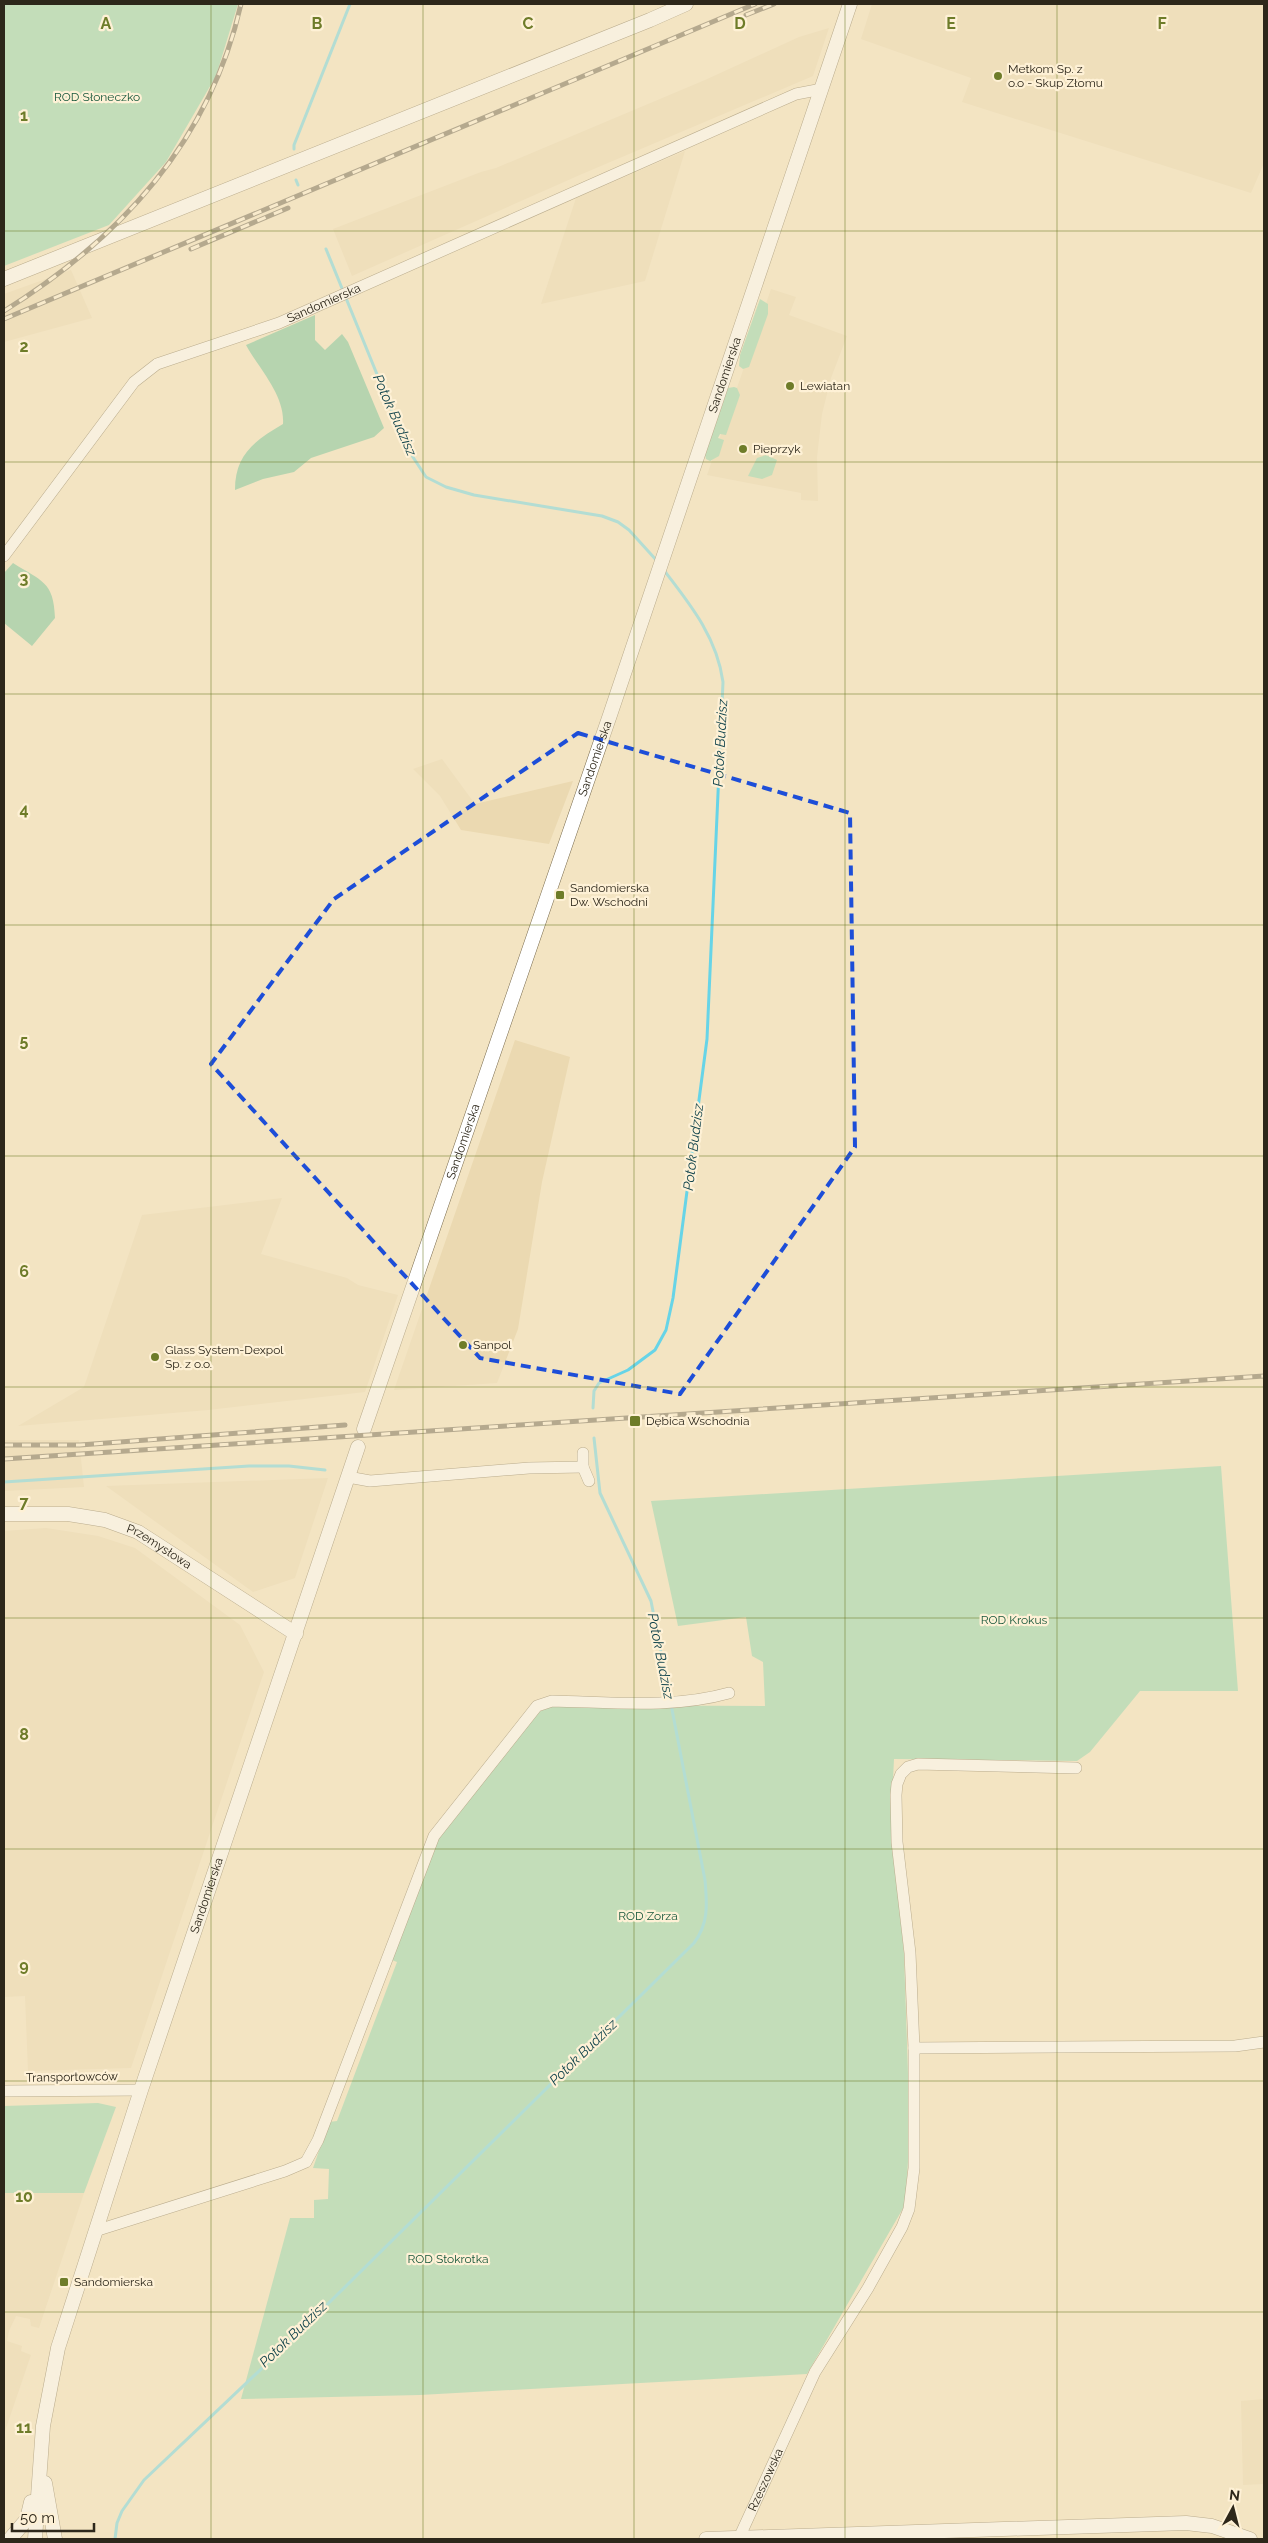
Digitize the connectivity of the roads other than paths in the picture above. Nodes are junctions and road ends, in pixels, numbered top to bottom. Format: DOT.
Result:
graph roads {
  1 [pos="686,4"];
  2 [pos="850,4"];
  3 [pos="822,88"];
  4 [pos="4,279"];
  5 [pos="4,556"];
  6 [pos="364,1429"];
  7 [pos="358,1448"];
  8 [pos="583,1453"];
  9 [pos="583,1467"];
  10 [pos="348,1477"];
  11 [pos="589,1481"];
  12 [pos="4,1514"];
  13 [pos="296,1634"];
  14 [pos="729,1693"];
  15 [pos="1076,1768"];
  16 [pos="1264,2042"];
  17 [pos="914,2048"];
  18 [pos="141,2090"];
  19 [pos="4,2091"];
  20 [pos="95,2231"];
  21 [pos="41,2465"];
  22 [pos="739,2538"];
  23 [pos="10,2539"];
  24 [pos="34,2539"];
  25 [pos="55,2539"];
  26 [pos="706,2539"];
  27 [pos="1250,2539"];
  1 -- 4 [label="street"];
  2 -- 3 [label="street, Sandomierska"];
  3 -- 5 [label="street, Sandomierska"];
  3 -- 6 [label="street, Sandomierska"];
  7 -- 10 [label="street, Sandomierska"];
  8 -- 9 [label="street"];
  9 -- 10 [label="street"];
  9 -- 11 [label="street"];
  10 -- 13 [label="street, Sandomierska"];
  12 -- 13 [label="street, Przemysłowa"];
  13 -- 18 [label="street, Sandomierska"];
  14 -- 20 [label="street"];
  15 -- 17 [label="street, Rzeszowska"];
  16 -- 17 [label="street"];
  17 -- 22 [label="street, Rzeszowska"];
  18 -- 19 [label="street, Transportowców"];
  18 -- 20 [label="street, Sandomierska"];
  20 -- 21 [label="street, Sandomierska"];
  21 -- 23 [label="street"];
  21 -- 24 [label="street"];
  21 -- 25 [label="street"];
  22 -- 26 [label="street"];
  22 -- 27 [label="street"];
  24 -- 25 [label="street"];
}
